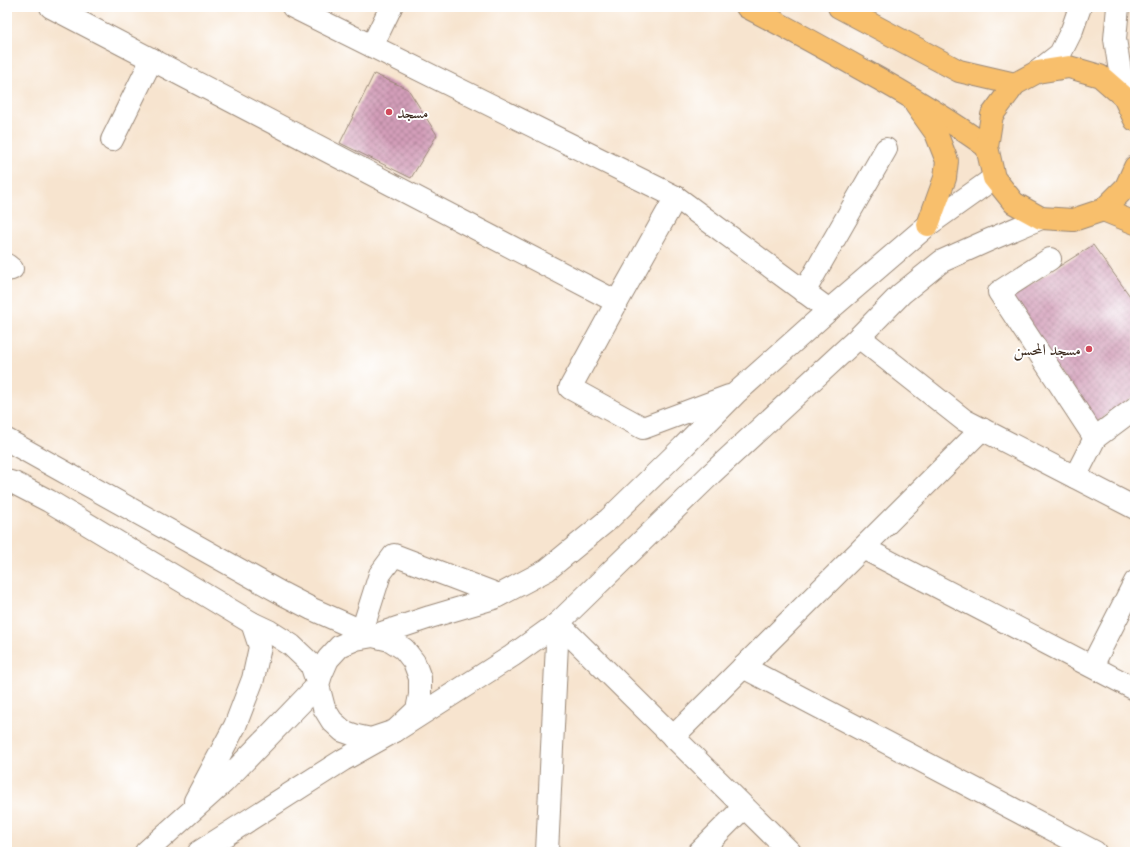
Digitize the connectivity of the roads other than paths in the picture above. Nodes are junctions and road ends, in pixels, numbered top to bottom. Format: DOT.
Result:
graph roads {
  1 [pos="51,7"];
  2 [pos="293,7"];
  3 [pos="391,7"];
  4 [pos="747,7"];
  5 [pos="838,7"];
  6 [pos="1080,7"];
  7 [pos="1118,7"];
  8 [pos="372,46"];
  9 [pos="152,60"];
  10 [pos="1037,72"];
  11 [pos="1015,84"];
  12 [pos="910,96"];
  13 [pos="1124,97"];
  14 [pos="1135,120"];
  15 [pos="112,140"];
  16 [pos="986,147"];
  17 [pos="886,149"];
  18 [pos="1135,167"];
  19 [pos="994,178"];
  20 [pos="676,197"];
  21 [pos="1103,210"];
  22 [pos="1042,218"];
  23 [pos="1135,223"];
  24 [pos="928,224"];
  25 [pos="1050,259"];
  26 [pos="7,265"];
  27 [pos="7,270"];
  28 [pos="804,292"];
  29 [pos="616,302"];
  30 [pos="829,310"];
  31 [pos="859,336"];
  32 [pos="736,393"];
  33 [pos="1135,408"];
  34 [pos="982,429"];
  35 [pos="1095,438"];
  36 [pos="7,440"];
  37 [pos="1075,477"];
  38 [pos="7,481"];
  39 [pos="1135,508"];
  40 [pos="863,548"];
  41 [pos="1135,582"];
  42 [pos="499,595"];
  43 [pos="558,623"];
  44 [pos="252,624"];
  45 [pos="367,634"];
  46 [pos="1092,666"];
  47 [pos="743,667"];
  48 [pos="318,685"];
  49 [pos="1135,689"];
  50 [pos="395,731"];
  51 [pos="673,737"];
  52 [pos="744,807"];
  53 [pos="189,814"];
  54 [pos="1061,845"];
  55 [pos="146,852"];
  56 [pos="199,852"];
  57 [pos="547,852"];
  58 [pos="699,852"];
  59 [pos="790,852"];
  60 [pos="1094,852"];
  1 -- 9 [label="street"];
  2 -- 8 [label="street"];
  3 -- 8 [label="street"];
  4 -- 12 [label="main road"];
  5 -- 11 [label="main road"];
  6 -- 10 [label="street"];
  7 -- 13 [label="street"];
  8 -- 20 [label="street"];
  9 -- 15 [label="street"];
  9 -- 29 [label="street"];
  10 -- 11 [label="main road"];
  10 -- 13 [label="main road"];
  11 -- 16 [label="main road"];
  12 -- 16 [label="main road"];
  12 -- 24 [label="main road"];
  13 -- 14 [label="main road"];
  16 -- 19 [label="main road"];
  17 -- 28 [label="street"];
  18 -- 21 [label="main road"];
  19 -- 22 [label="main road"];
  19 -- 24 [label="street"];
  20 -- 28 [label="street"];
  20 -- 29 [label="street"];
  21 -- 22 [label="main road"];
  21 -- 23 [label="main road"];
  22 -- 31 [label="street"];
  24 -- 30 [label="street"];
  25 -- 35 [label="street"];
  26 -- 27 [label="street"];
  28 -- 30 [label="street"];
  29 -- 32 [label="street"];
  30 -- 32 [label="street"];
  31 -- 34 [label="street"];
  31 -- 43 [label="street"];
  32 -- 42 [label="street"];
  33 -- 35 [label="street"];
  34 -- 37 [label="street"];
  34 -- 40 [label="street"];
  35 -- 37 [label="street"];
  36 -- 45 [label="street"];
  37 -- 39 [label="street"];
  38 -- 44 [label="street"];
  40 -- 46 [label="street"];
  40 -- 47 [label="street"];
  41 -- 46 [label="street"];
  42 -- 45 [label="street"];
  42 -- 45 [label="street"];
  43 -- 50 [label="street"];
  43 -- 51 [label="street"];
  43 -- 57 [label="street"];
  44 -- 48 [label="street"];
  44 -- 53 [label="street"];
  45 -- 48 [label="street"];
  45 -- 50 [label="street"];
  46 -- 49 [label="street"];
  47 -- 51 [label="street"];
  47 -- 54 [label="street"];
  48 -- 50 [label="street"];
  48 -- 53 [label="street"];
  50 -- 56 [label="street"];
  51 -- 52 [label="street"];
  52 -- 58 [label="street"];
  52 -- 59 [label="street"];
  53 -- 55 [label="street"];
  54 -- 60 [label="street"];
}
